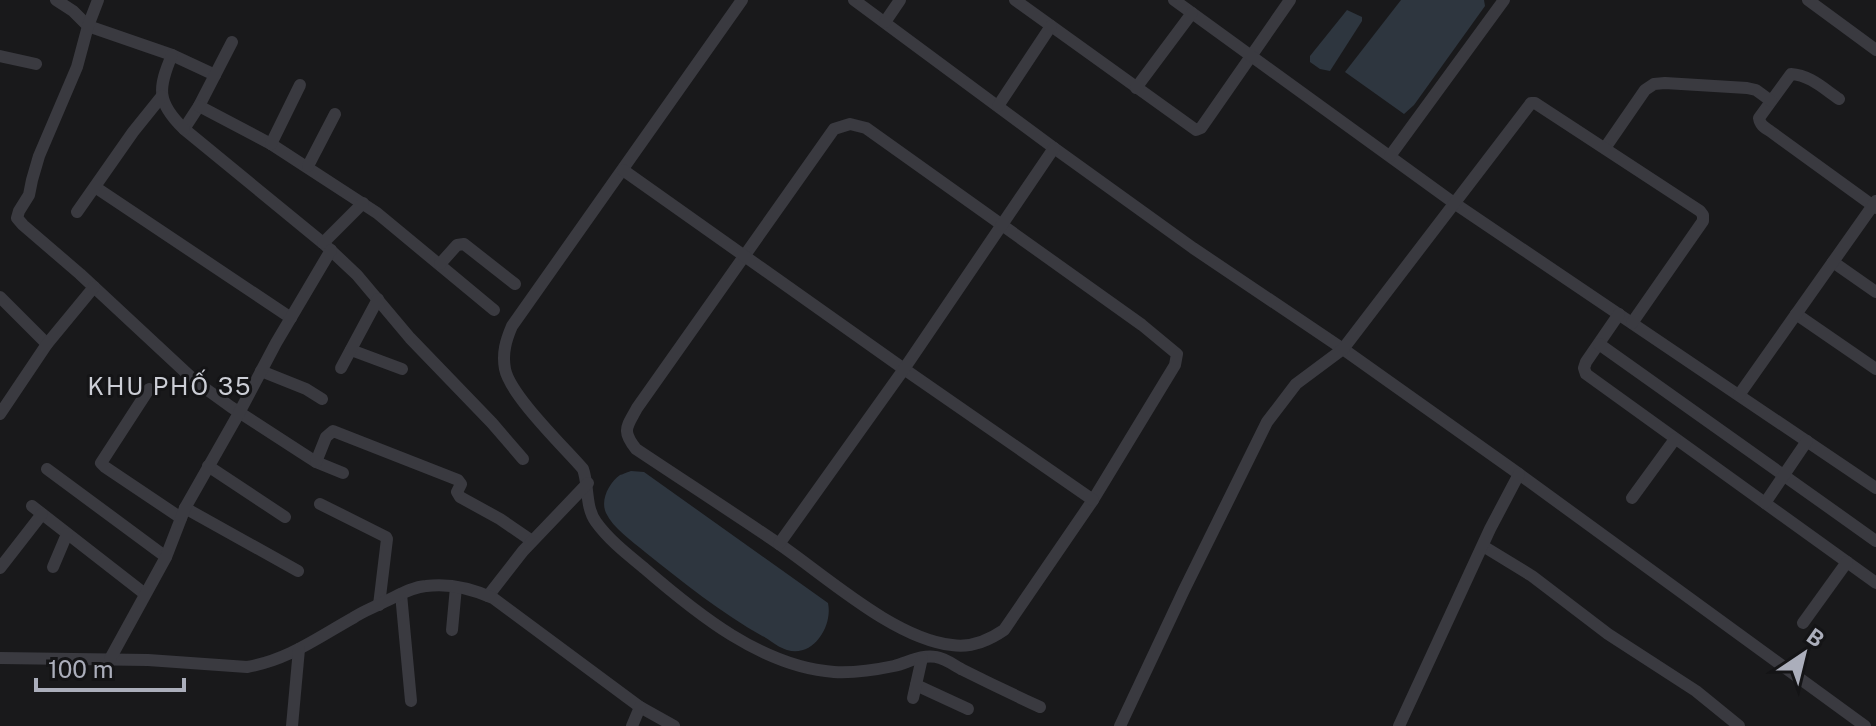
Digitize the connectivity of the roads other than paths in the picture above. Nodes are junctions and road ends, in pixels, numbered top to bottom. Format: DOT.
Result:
graph roads {
  1 [pos="56,0"];
  2 [pos="98,0"];
  3 [pos="742,0"];
  4 [pos="854,0"];
  5 [pos="900,0"];
  6 [pos="1015,0"];
  7 [pos="1174,0"];
  8 [pos="1290,0"];
  9 [pos="1504,0"];
  10 [pos="1808,0"];
  11 [pos="1192,13"];
  12 [pos="885,22"];
  13 [pos="88,26"];
  14 [pos="1051,26"];
  15 [pos="232,42"];
  16 [pos="1876,50"];
  17 [pos="172,55"];
  18 [pos="0,56"];
  19 [pos="1251,56"];
  20 [pos="36,64"];
  21 [pos="215,75"];
  22 [pos="300,85"];
  23 [pos="1136,88"];
  24 [pos="162,96"];
  25 [pos="1839,99"];
  26 [pos="1771,101"];
  27 [pos="199,106"];
  28 [pos="998,106"];
  29 [pos="335,114"];
  30 [pos="184,129"];
  31 [pos="271,144"];
  32 [pos="1054,148"];
  33 [pos="1605,148"];
  34 [pos="1390,156"];
  35 [pos="308,166"];
  36 [pos="623,170"];
  37 [pos="95,187"];
  38 [pos="363,203"];
  39 [pos="1454,203"];
  40 [pos="1875,205"];
  41 [pos="77,212"];
  42 [pos="1003,225"];
  43 [pos="327,246"];
  44 [pos="744,255"];
  45 [pos="1833,262"];
  46 [pos="440,264"];
  47 [pos="515,284"];
  48 [pos="94,287"];
  49 [pos="1876,292"];
  50 [pos="0,297"];
  51 [pos="378,299"];
  52 [pos="494,310"];
  53 [pos="1619,314"];
  54 [pos="1796,314"];
  55 [pos="291,318"];
  56 [pos="1632,323"];
  57 [pos="47,344"];
  58 [pos="1599,344"];
  59 [pos="1343,349"];
  60 [pos="351,350"];
  61 [pos="341,368"];
  62 [pos="402,369"];
  63 [pos="904,369"];
  64 [pos="1876,369"];
  65 [pos="261,371"];
  66 [pos="149,389"];
  67 [pos="1739,395"];
  68 [pos="322,399"];
  69 [pos="239,413"];
  70 [pos="0,414"];
  71 [pos="1675,439"];
  72 [pos="1807,441"];
  73 [pos="523,459"];
  74 [pos="316,462"];
  75 [pos="208,466"];
  76 [pos="47,469"];
  77 [pos="343,473"];
  78 [pos="1519,474"];
  79 [pos="1784,476"];
  80 [pos="588,483"];
  81 [pos="1876,488"];
  82 [pos="1632,498"];
  83 [pos="1093,500"];
  84 [pos="1765,503"];
  85 [pos="320,504"];
  86 [pos="183,513"];
  87 [pos="285,517"];
  88 [pos="67,534"];
  89 [pos="532,541"];
  90 [pos="1876,541"];
  91 [pos="779,544"];
  92 [pos="1483,546"];
  93 [pos="166,557"];
  94 [pos="1847,562"];
  95 [pos="53,567"];
  96 [pos="0,568"];
  97 [pos="298,571"];
  98 [pos="1876,583"];
  99 [pos="456,587"];
  100 [pos="145,594"];
  101 [pos="401,594"];
  102 [pos="488,596"];
  103 [pos="379,605"];
  104 [pos="1803,623"];
  105 [pos="452,630"];
  106 [pos="299,649"];
  107 [pos="922,658"];
  108 [pos="0,659"];
  109 [pos="110,659"];
  110 [pos="411,701"];
  111 [pos="640,707"];
  112 [pos="1040,707"];
  113 [pos="968,709"];
  114 [pos="292,726"];
  115 [pos="632,726"];
  116 [pos="674,726"];
  117 [pos="1120,726"];
  118 [pos="1399,726"];
  119 [pos="1739,726"];
  120 [pos="1865,726"];
  1 -- 13 [label="street"];
  2 -- 13 [label="street"];
  3 -- 36 [label="street"];
  4 -- 12 [label="street"];
  5 -- 12 [label="street"];
  6 -- 14 [label="street"];
  7 -- 11 [label="street"];
  8 -- 19 [label="street"];
  9 -- 34 [label="street"];
  10 -- 16 [label="street"];
  11 -- 19 [label="street"];
  11 -- 23 [label="street"];
  12 -- 28 [label="street"];
  13 -- 17 [label="street"];
  13 -- 48 [label="street"];
  14 -- 23 [label="street"];
  14 -- 28 [label="street"];
  15 -- 21 [label="street"];
  17 -- 21 [label="street"];
  17 -- 24 [label="street"];
  18 -- 20 [label="street"];
  19 -- 23 [label="street"];
  19 -- 34 [label="street"];
  21 -- 27 [label="street"];
  22 -- 31 [label="street"];
  24 -- 30 [label="street"];
  24 -- 37 [label="street"];
  25 -- 26 [label="street"];
  26 -- 33 [label="street"];
  26 -- 40 [label="street"];
  27 -- 30 [label="street"];
  27 -- 31 [label="street"];
  28 -- 32 [label="street"];
  29 -- 35 [label="street"];
  30 -- 43 [label="street"];
  31 -- 35 [label="street"];
  32 -- 42 [label="street"];
  32 -- 59 [label="street"];
  33 -- 39 [label="street"];
  33 -- 56 [label="street"];
  34 -- 39 [label="street"];
  35 -- 38 [label="street"];
  36 -- 44 [label="street"];
  36 -- 80 [label="street"];
  37 -- 41 [label="street"];
  37 -- 55 [label="street"];
  38 -- 43 [label="street"];
  38 -- 46 [label="street"];
  39 -- 53 [label="street"];
  39 -- 59 [label="street"];
  40 -- 45 [label="street"];
  42 -- 44 [label="street"];
  42 -- 63 [label="street"];
  42 -- 83 [label="street"];
  43 -- 51 [label="street"];
  43 -- 55 [label="street"];
  44 -- 63 [label="street"];
  44 -- 91 [label="street"];
  45 -- 49 [label="street"];
  45 -- 54 [label="street"];
  46 -- 47 [label="street"];
  46 -- 52 [label="street"];
  48 -- 57 [label="street"];
  48 -- 69 [label="street"];
  50 -- 57 [label="street"];
  51 -- 60 [label="street"];
  51 -- 73 [label="street"];
  53 -- 56 [label="street"];
  53 -- 58 [label="street"];
  54 -- 64 [label="street"];
  54 -- 67 [label="street"];
  55 -- 65 [label="street"];
  56 -- 67 [label="street"];
  57 -- 70 [label="street"];
  58 -- 71 [label="street"];
  58 -- 79 [label="street"];
  59 -- 78 [label="street"];
  59 -- 117 [label="street"];
  60 -- 61 [label="street"];
  60 -- 62 [label="street"];
  63 -- 83 [label="street"];
  63 -- 91 [label="street"];
  65 -- 68 [label="street"];
  65 -- 69 [label="street"];
  66 -- 86 [label="street"];
  67 -- 72 [label="street"];
  69 -- 74 [label="street"];
  69 -- 75 [label="street"];
  71 -- 82 [label="street"];
  71 -- 84 [label="street"];
  72 -- 79 [label="street"];
  72 -- 81 [label="street"];
  74 -- 77 [label="street"];
  74 -- 89 [label="street"];
  75 -- 86 [label="street"];
  75 -- 87 [label="street"];
  76 -- 93 [label="street"];
  78 -- 92 [label="street"];
  78 -- 120 [label="street"];
  79 -- 84 [label="street"];
  79 -- 90 [label="street"];
  80 -- 89 [label="street"];
  80 -- 107 [label="street"];
  83 -- 91 [label="street"];
  84 -- 94 [label="street"];
  85 -- 103 [label="street"];
  86 -- 93 [label="street"];
  86 -- 97 [label="street"];
  88 -- 95 [label="street"];
  88 -- 96 [label="street"];
  88 -- 100 [label="street"];
  89 -- 102 [label="street"];
  92 -- 118 [label="street"];
  92 -- 119 [label="street"];
  93 -- 100 [label="street"];
  94 -- 98 [label="street"];
  94 -- 104 [label="street"];
  99 -- 101 [label="street"];
  99 -- 102 [label="street"];
  99 -- 105 [label="street"];
  100 -- 109 [label="street"];
  101 -- 103 [label="street"];
  101 -- 110 [label="street"];
  102 -- 111 [label="street"];
  103 -- 106 [label="street"];
  106 -- 109 [label="street"];
  106 -- 114 [label="street"];
  107 -- 112 [label="street"];
  107 -- 113 [label="street"];
  108 -- 109 [label="street"];
  111 -- 115 [label="street"];
  111 -- 116 [label="street"];
}
